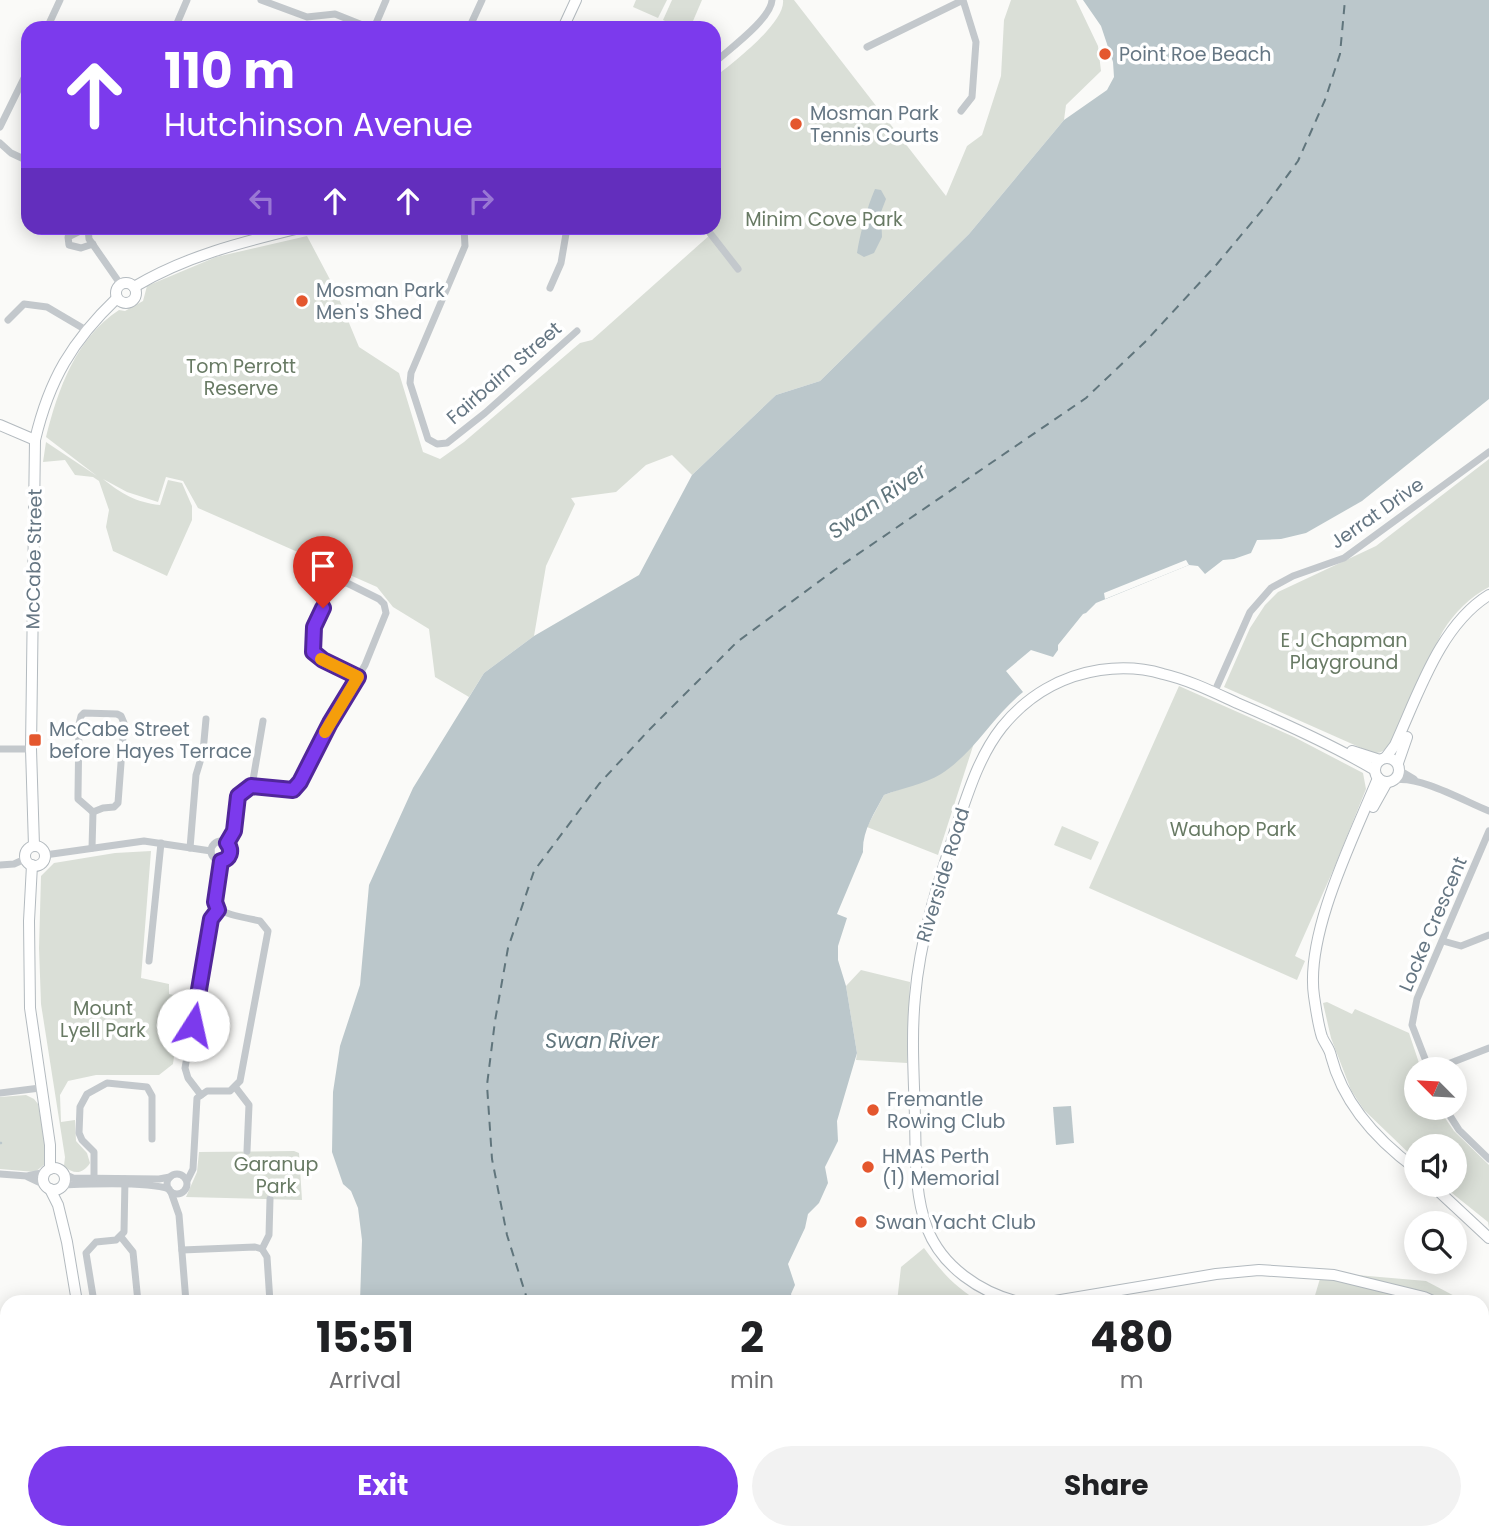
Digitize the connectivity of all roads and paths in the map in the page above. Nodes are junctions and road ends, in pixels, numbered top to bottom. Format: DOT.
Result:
graph roads {
  1 [pos="60,0"];
  2 [pos="187,0"];
  3 [pos="261,0"];
  4 [pos="386,0"];
  5 [pos="482,0"];
  6 [pos="576,0"];
  7 [pos="772,0"];
  8 [pos="963,0"];
  9 [pos="50,21"];
  10 [pos="178,21"];
  11 [pos="352,21"];
  12 [pos="377,21"];
  13 [pos="472,21"];
  14 [pos="566,21"];
  15 [pos="867,47"];
  16 [pos="721,57"];
  17 [pos="21,84"];
  18 [pos="961,111"];
  19 [pos="0,127"];
  20 [pos="0,144"];
  21 [pos="21,158"];
  22 [pos="72,235"];
  23 [pos="88,235"];
  24 [pos="271,235"];
  25 [pos="464,235"];
  26 [pos="565,235"];
  27 [pos="712,235"];
  28 [pos="93,244"];
  29 [pos="738,268"];
  30 [pos="121,285"];
  31 [pos="134,287"];
  32 [pos="550,288"];
  33 [pos="117,298"];
  34 [pos="8,320"];
  35 [pos="86,330"];
  36 [pos="577,331"];
  37 [pos="0,425"];
  38 [pos="35,440"];
  39 [pos="1489,452"];
  40 [pos="1489,595"];
  41 [pos="1489,602"];
  42 [pos="358,677"];
  43 [pos="1214,693"];
  44 [pos="206,719"];
  45 [pos="263,721"];
  46 [pos="0,749"];
  47 [pos="31,749"];
  48 [pos="1387,770"];
  49 [pos="251,786"];
  50 [pos="1489,811"];
  51 [pos="93,812"];
  52 [pos="1489,831"];
  53 [pos="161,843"];
  54 [pos="227,843"];
  55 [pos="34,846"];
  56 [pos="93,848"];
  57 [pos="190,848"];
  58 [pos="211,851"];
  59 [pos="45,855"];
  60 [pos="221,861"];
  61 [pos="28,862"];
  62 [pos="0,864"];
  63 [pos="218,910"];
  64 [pos="1489,935"];
  65 [pos="1443,941"];
  66 [pos="149,961"];
  67 [pos="1489,1048"];
  68 [pos="1424,1057"];
  69 [pos="1466,1057"];
  70 [pos="40,1088"];
  71 [pos="236,1088"];
  72 [pos="0,1093"];
  73 [pos="201,1095"];
  74 [pos="1453,1120"];
  75 [pos="152,1139"];
  76 [pos="1404,1150"];
  77 [pos="247,1151"];
  78 [pos="1404,1159"];
  79 [pos="1489,1159"];
  80 [pos="192,1162"];
  81 [pos="0,1174"];
  82 [pos="180,1174"];
  83 [pos="27,1177"];
  84 [pos="170,1177"];
  85 [pos="55,1179"];
  86 [pos="94,1181"];
  87 [pos="187,1181"];
  88 [pos="124,1182"];
  89 [pos="170,1191"];
  90 [pos="182,1193"];
  91 [pos="1445,1197"];
  92 [pos="1453,1197"];
  93 [pos="270,1199"];
  94 [pos="179,1215"];
  95 [pos="1489,1231"];
  96 [pos="121,1237"];
  97 [pos="1489,1238"];
  98 [pos="262,1249"];
  99 [pos="182,1250"];
  100 [pos="76,1295"];
  101 [pos="93,1295"];
  102 [pos="137,1295"];
  103 [pos="185,1295"];
  104 [pos="270,1295"];
  105 [pos="999,1295"];
  106 [pos="1091,1295"];
  107 [pos="1130,1295"];
  108 [pos="1388,1295"];
  109 [pos="1416,1295"];
  1 -- 9 [label="street"];
  2 -- 10 [label="street"];
  3 -- 11 [label="street"];
  4 -- 12 [label="street"];
  5 -- 13 [label="street"];
  6 -- 14 [label="street"];
  7 -- 16 [label="street"];
  8 -- 15 [label="street"];
  8 -- 18 [label="street"];
  17 -- 19 [label="street"];
  20 -- 21 [label="street"];
  22 -- 28 [label="street"];
  23 -- 28 [label="street"];
  24 -- 31 [label="street"];
  25 -- 36 [label="street, Fairbairn Street"];
  26 -- 32 [label="street"];
  27 -- 29 [label="street"];
  28 -- 30 [label="street"];
  30 -- 31 [label="street"];
  30 -- 33 [label="street"];
  31 -- 33 [label="street"];
  33 -- 35 [label="street, McCabe Street"];
  34 -- 35 [label="street"];
  35 -- 38 [label="street, McCabe Street"];
  37 -- 38 [label="street"];
  38 -- 47 [label="street, McCabe Street"];
  39 -- 43 [label="street, Jerrat Drive"];
  40 -- 48 [label="street"];
  41 -- 48 [label="street"];
  42 -- 42 [label="street"];
  42 -- 49 [label="street"];
  43 -- 48 [label="street, Riverside Road"];
  43 -- 105 [label="street, Riverside Road"];
  44 -- 57 [label="street"];
  45 -- 49 [label="street"];
  46 -- 47 [label="street"];
  47 -- 55 [label="street, McCabe Street"];
  48 -- 50 [label="street"];
  48 -- 76 [label="street"];
  48 -- 78 [label="street"];
  49 -- 54 [label="street"];
  51 -- 51 [label="street"];
  51 -- 56 [label="street"];
  52 -- 65 [label="street, Locke Crescent"];
  53 -- 56 [label="street"];
  53 -- 57 [label="street"];
  53 -- 66 [label="street"];
  54 -- 58 [label="street"];
  54 -- 60 [label="street"];
  55 -- 59 [label="street"];
  55 -- 61 [label="street"];
  56 -- 59 [label="street"];
  57 -- 58 [label="street"];
  58 -- 60 [label="street"];
  59 -- 61 [label="street"];
  60 -- 63 [label="street"];
  61 -- 62 [label="street"];
  61 -- 70 [label="street"];
  63 -- 71 [label="street"];
  63 -- 73 [label="street"];
  64 -- 65 [label="street"];
  65 -- 68 [label="street, Locke Crescent"];
  67 -- 69 [label="street"];
  70 -- 72 [label="street"];
  70 -- 85 [label="street"];
  71 -- 73 [label="street"];
  71 -- 77 [label="street"];
  73 -- 80 [label="street"];
  74 -- 79 [label="street"];
  75 -- 86 [label="street"];
  80 -- 82 [label="street"];
  80 -- 87 [label="street"];
  81 -- 83 [label="street"];
  82 -- 84 [label="street"];
  82 -- 87 [label="street"];
  83 -- 85 [label="street"];
  83 -- 85 [label="street"];
  84 -- 88 [label="street"];
  84 -- 89 [label="street"];
  85 -- 86 [label="street"];
  85 -- 100 [label="street"];
  86 -- 88 [label="street"];
  87 -- 90 [label="street"];
  88 -- 89 [label="street"];
  88 -- 96 [label="street"];
  89 -- 90 [label="street"];
  89 -- 94 [label="street"];
  90 -- 94 [label="street"];
  91 -- 97 [label="street"];
  92 -- 95 [label="street"];
  93 -- 98 [label="street"];
  94 -- 99 [label="street"];
  96 -- 101 [label="street"];
  96 -- 102 [label="street"];
  98 -- 99 [label="street"];
  98 -- 104 [label="street"];
  99 -- 103 [label="street"];
  106 -- 109 [label="street"];
  107 -- 108 [label="street"];
}
